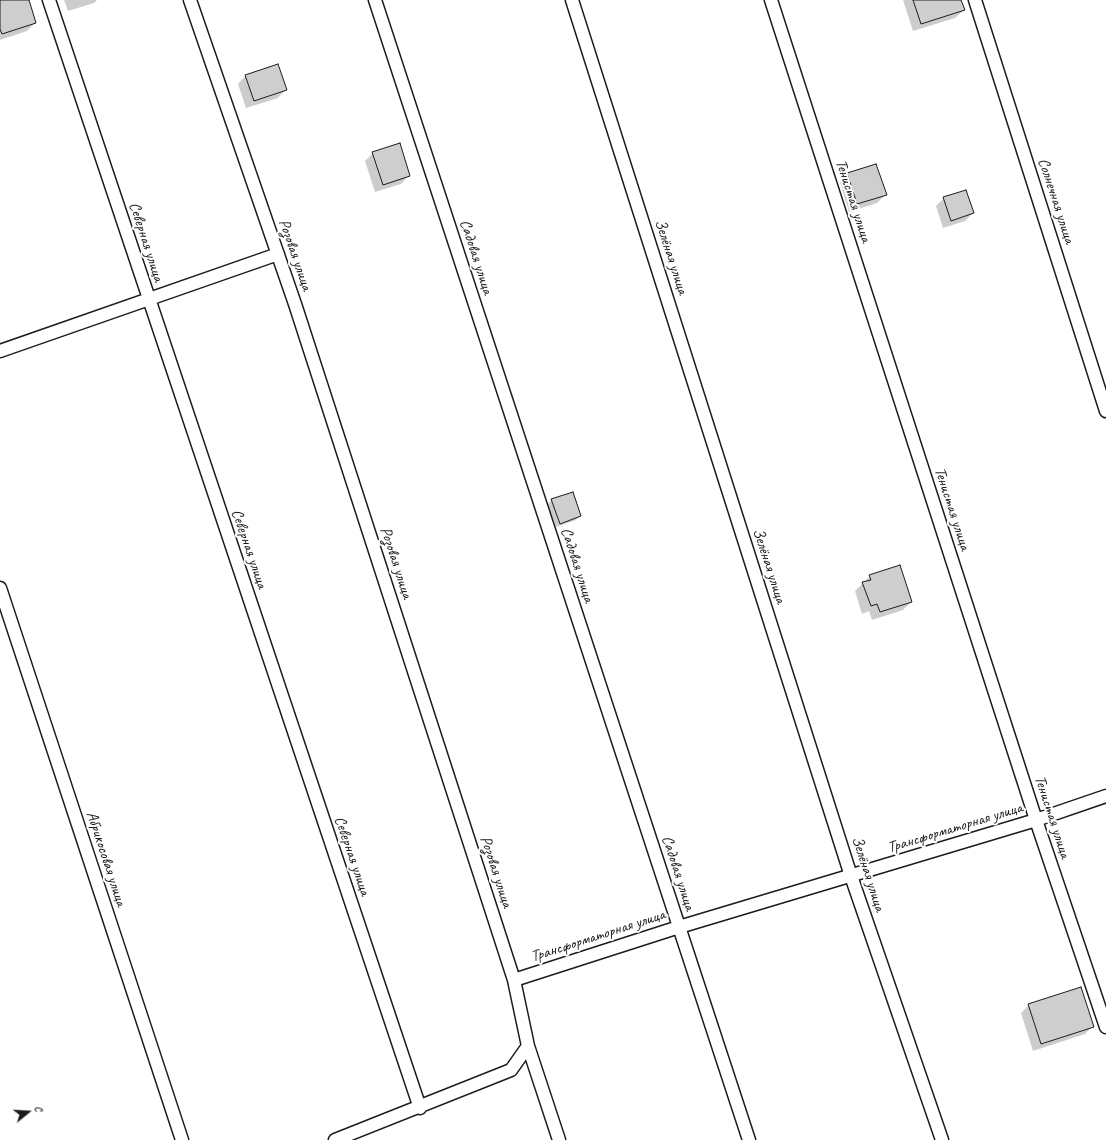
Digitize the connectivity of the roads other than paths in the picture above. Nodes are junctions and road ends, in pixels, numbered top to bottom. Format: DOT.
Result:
graph roads {
  1 [pos="49,0"];
  2 [pos="190,0"];
  3 [pos="376,0"];
  4 [pos="572,0"];
  5 [pos="771,0"];
  6 [pos="975,0"];
  7 [pos="278,254"];
  8 [pos="148,298"];
  9 [pos="0,351"];
  10 [pos="1106,412"];
  11 [pos="0,588"];
  12 [pos="1106,796"];
  13 [pos="1036,820"];
  14 [pos="851,876"];
  15 [pos="679,926"];
  16 [pos="514,980"];
  17 [pos="1106,1027"];
  18 [pos="528,1046"];
  19 [pos="420,1108"];
  20 [pos="343,1139"];
  21 [pos="182,1140"];
  22 [pos="559,1140"];
  23 [pos="749,1140"];
  24 [pos="942,1140"];
  1 -- 8 [label="lane, Северная улица"];
  2 -- 7 [label="lane, Розовая улица"];
  3 -- 15 [label="lane, Садовая улица"];
  4 -- 14 [label="lane, Зелёная улица"];
  5 -- 13 [label="lane, Тенистая улица"];
  6 -- 10 [label="lane, Солнечная улица"];
  7 -- 8 [label="lane"];
  7 -- 16 [label="lane, Розовая улица"];
  8 -- 9 [label="lane"];
  8 -- 19 [label="lane, Северная улица"];
  11 -- 21 [label="lane, Абрикосовая улица"];
  12 -- 13 [label="lane, Трансформаторная улица"];
  13 -- 14 [label="lane, Трансформаторная улица"];
  13 -- 17 [label="lane, Тенистая улица"];
  14 -- 15 [label="lane, Трансформаторная улица"];
  14 -- 24 [label="lane, Зелёная улица"];
  15 -- 16 [label="lane, Трансформаторная улица"];
  15 -- 23 [label="lane, Садовая улица"];
  16 -- 18 [label="lane, Розовая улица"];
  18 -- 19 [label="lane"];
  18 -- 22 [label="lane, Розовая улица"];
  19 -- 20 [label="lane"];
}
